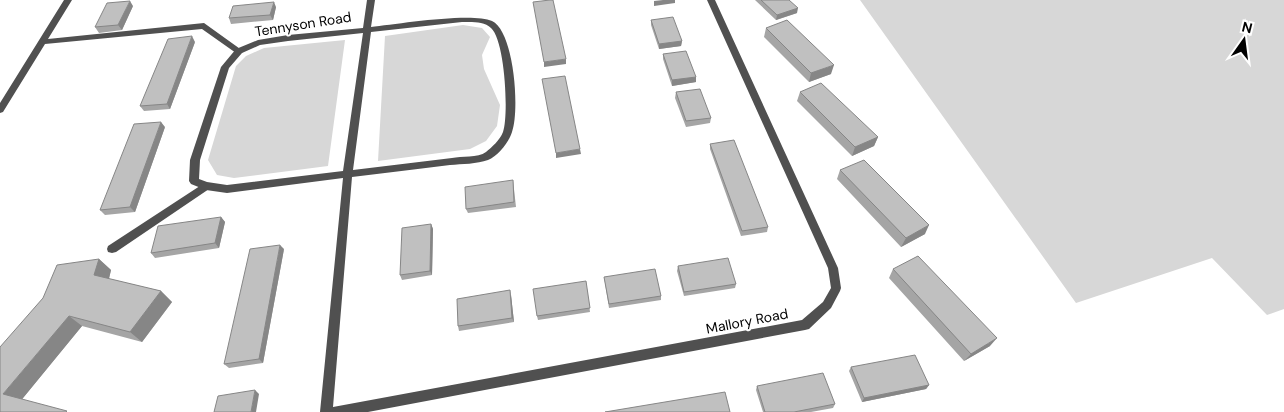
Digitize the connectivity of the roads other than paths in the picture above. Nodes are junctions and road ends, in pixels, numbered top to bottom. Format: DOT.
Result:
graph roads {
  1 [pos="68,0"];
  2 [pos="371,0"];
  3 [pos="711,0"];
  4 [pos="368,29"];
  5 [pos="42,42"];
  6 [pos="239,51"];
  7 [pos="0,110"];
  8 [pos="348,173"];
  9 [pos="206,186"];
  10 [pos="112,249"];
  11 [pos="326,412"];
  12 [pos="336,412"];
  1 -- 5 [label="street"];
  2 -- 4 [label="street, Tennyson Road"];
  3 -- 12 [label="street, Mallory Road"];
  4 -- 6 [label="street, Tennyson Road"];
  4 -- 8 [label="street, Tennyson Road"];
  4 -- 8 [label="street, Tennyson Road"];
  5 -- 6 [label="street"];
  5 -- 7 [label="street"];
  6 -- 9 [label="street, Tennyson Road"];
  8 -- 9 [label="street, Tennyson Road"];
  8 -- 11 [label="street, Tennyson Road"];
  9 -- 10 [label="street"];
}
